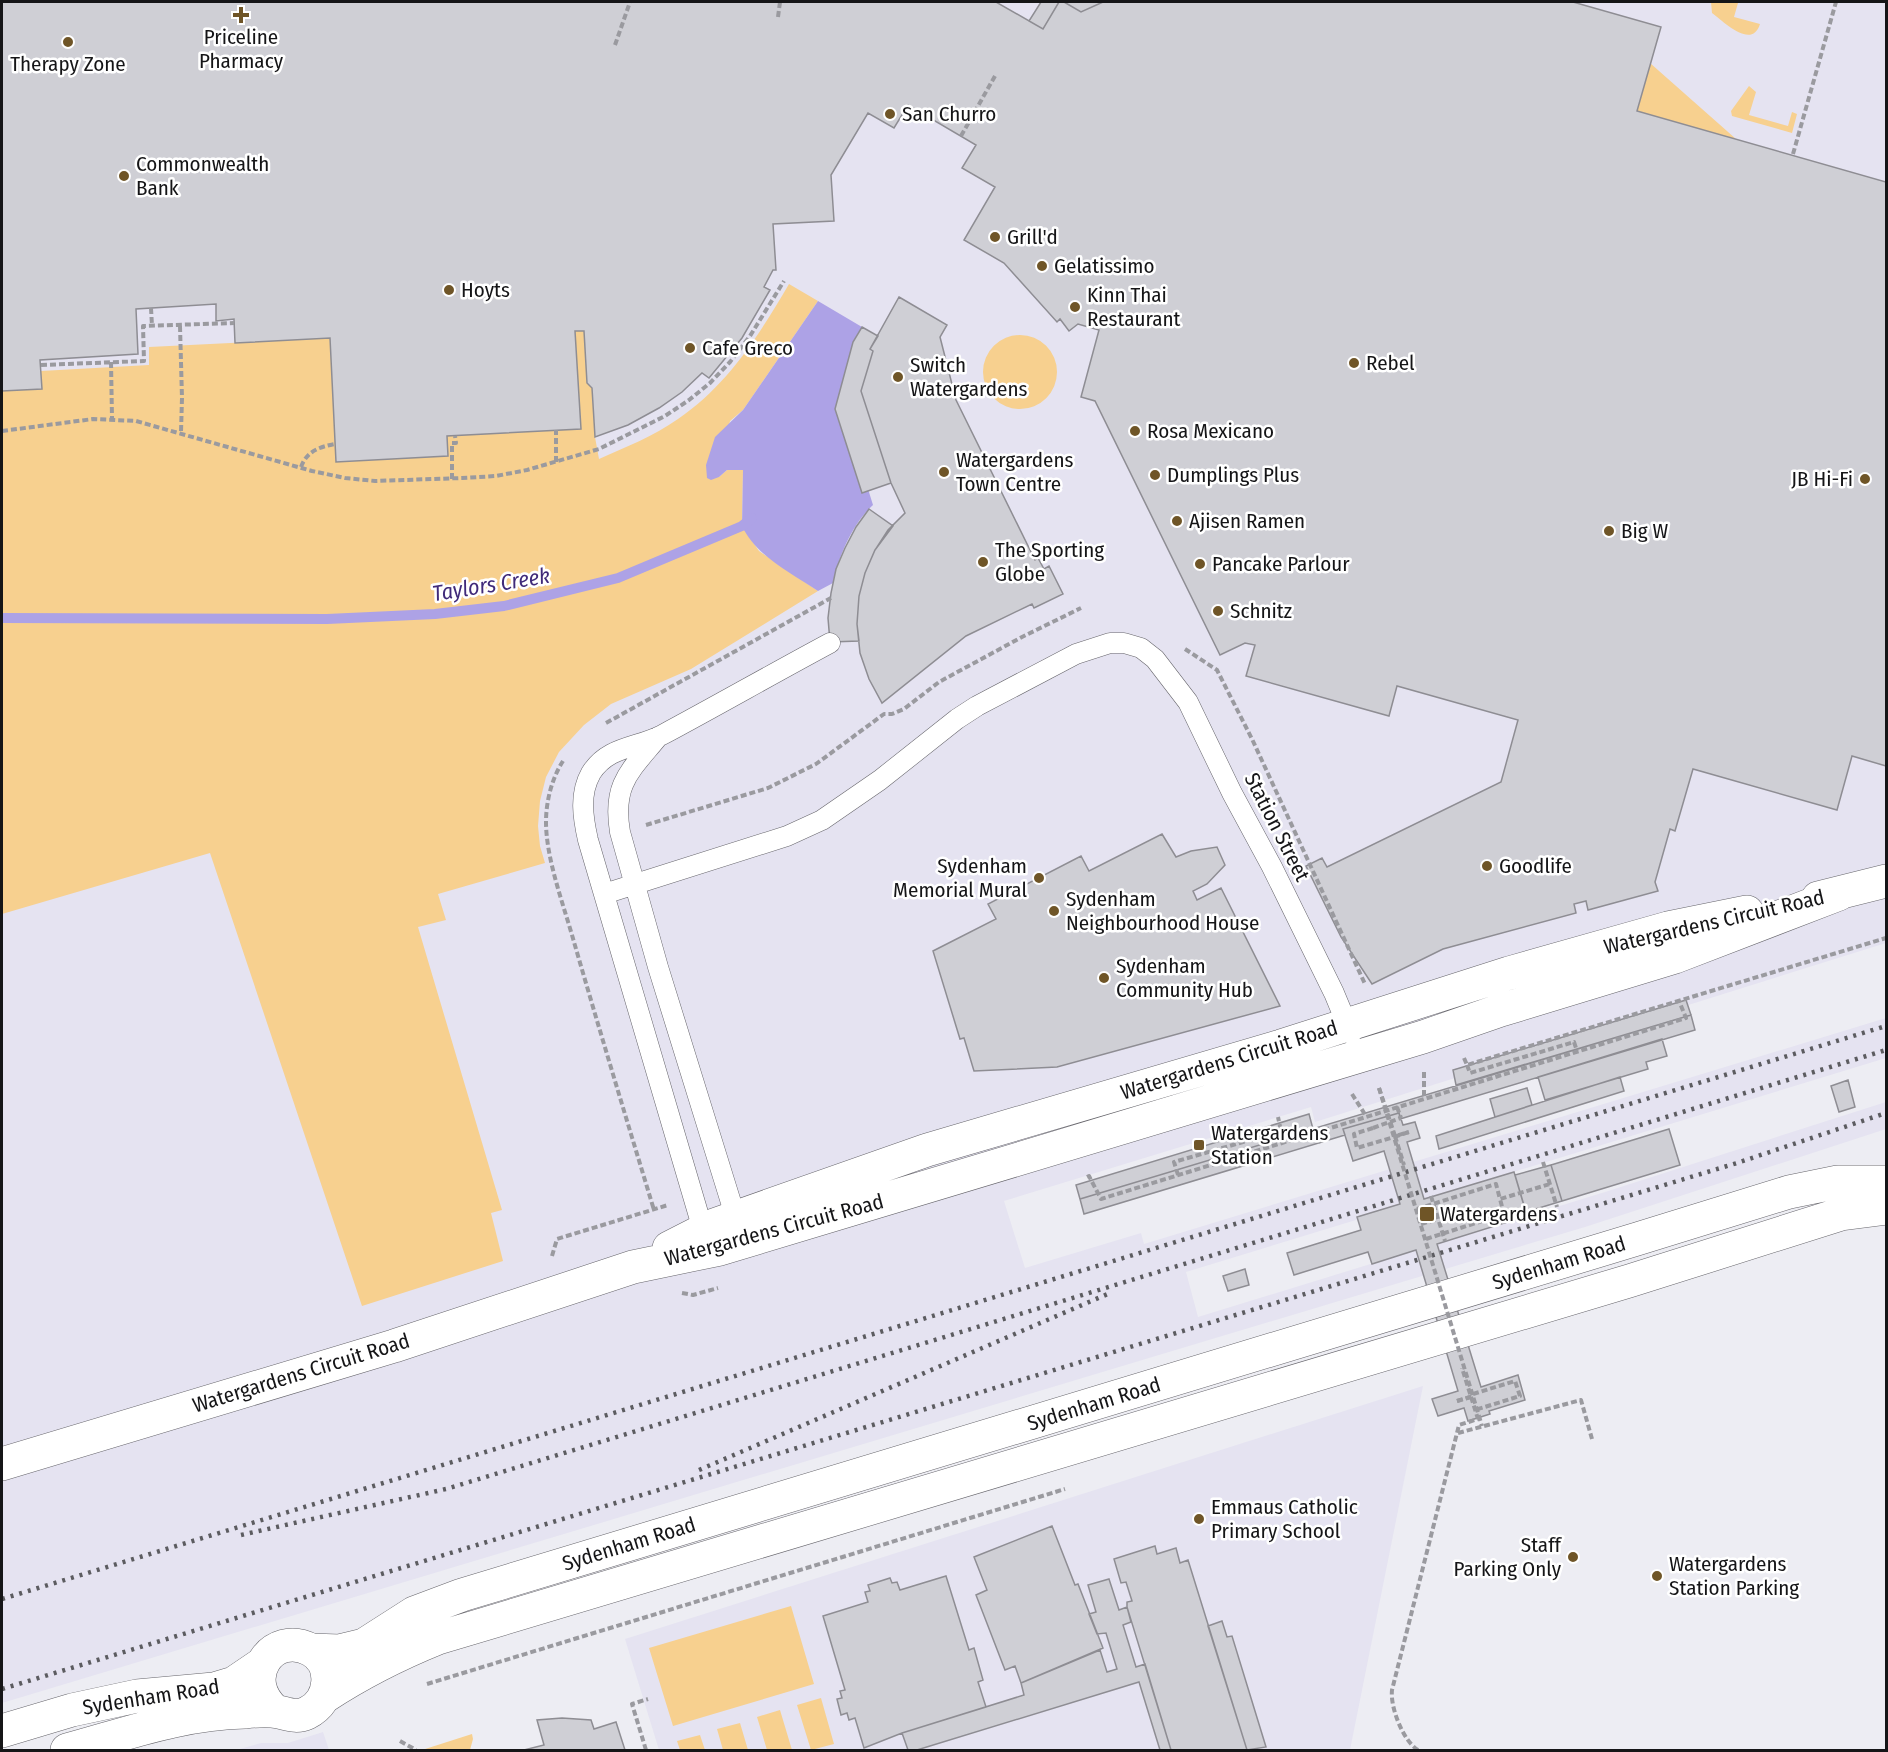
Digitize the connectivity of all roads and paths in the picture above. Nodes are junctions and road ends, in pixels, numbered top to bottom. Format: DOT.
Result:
graph roads {
  1 [pos="630,2"];
  2 [pos="780,2"];
  3 [pos="1836,2"];
  4 [pos="778,17"];
  5 [pos="615,45"];
  6 [pos="994,76"];
  7 [pos="961,136"];
  8 [pos="1793,154"];
  9 [pos="784,281"];
  10 [pos="151,308"];
  11 [pos="234,323"];
  12 [pos="152,326"];
  13 [pos="180,326"];
  14 [pos="111,362"];
  15 [pos="41,365"];
  16 [pos="112,418"];
  17 [pos="556,430"];
  18 [pos="2,431"];
  19 [pos="181,432"];
  20 [pos="455,436"];
  21 [pos="335,444"];
  22 [pos="556,462"];
  23 [pos="301,467"];
  24 [pos="452,479"];
  25 [pos="1081,608"];
  26 [pos="830,643"];
  27 [pos="1184,648"];
  28 [pos="658,737"];
  29 [pos="620,832"];
  30 [pos="588,840"];
  31 [pos="1887,881"];
  32 [pos="634,884"];
  33 [pos="604,894"];
  34 [pos="1839,894"];
  35 [pos="1367,988"];
  36 [pos="1679,1001"];
  37 [pos="1348,1023"];
  38 [pos="1577,1051"];
  39 [pos="1358,1057"];
  40 [pos="1467,1065"];
  41 [pos="1348,1088"];
  42 [pos="1397,1107"];
  43 [pos="1386,1110"];
  44 [pos="1366,1116"];
  45 [pos="1278,1117"];
  46 [pos="1318,1132"];
  47 [pos="1409,1132"];
  48 [pos="1394,1137"];
  49 [pos="1321,1143"];
  50 [pos="1543,1162"];
  51 [pos="1404,1165"];
  52 [pos="1178,1175"];
  53 [pos="1887,1182"];
  54 [pos="1550,1184"];
  55 [pos="1431,1196"];
  56 [pos="1101,1199"];
  57 [pos="1500,1199"];
  58 [pos="1557,1207"];
  59 [pos="1887,1208"];
  60 [pos="1417,1209"];
  61 [pos="654,1210"];
  62 [pos="1438,1219"];
  63 [pos="1421,1224"];
  64 [pos="740,1230"];
  65 [pos="1426,1239"];
  66 [pos="707,1241"];
  67 [pos="1445,1241"];
  68 [pos="1342,1328"];
  69 [pos="1365,1360"];
  70 [pos="1473,1364"];
  71 [pos="1462,1368"];
  72 [pos="1451,1371"];
  73 [pos="1472,1396"];
  74 [pos="1457,1401"];
  75 [pos="1475,1410"];
  76 [pos="1482,1426"];
  77 [pos="1458,1433"];
  78 [pos="1592,1439"];
  79 [pos="2,1464"];
  80 [pos="1071,1488"];
  81 [pos="311,1650"];
  82 [pos="262,1665"];
  83 [pos="424,1684"];
  84 [pos="324,1697"];
  85 [pos="648,1699"];
  86 [pos="275,1711"];
  87 [pos="2,1731"];
  88 [pos="400,1741"];
  89 [pos="67,1750"];
  90 [pos="417,1750"];
  91 [pos="646,1750"];
  92 [pos="1418,1750"];
  1 -- 5 [label="path"];
  2 -- 4 [label="path"];
  3 -- 8 [label="path"];
  6 -- 7 [label="path"];
  9 -- 22 [label="path"];
  10 -- 12 [label="path"];
  11 -- 13 [label="path"];
  12 -- 13 [label="path"];
  12 -- 14 [label="path"];
  13 -- 19 [label="path"];
  14 -- 15 [label="path"];
  14 -- 16 [label="path"];
  16 -- 18 [label="path"];
  16 -- 19 [label="path"];
  17 -- 22 [label="path"];
  19 -- 23 [label="path"];
  20 -- 24 [label="path"];
  21 -- 23 [label="path"];
  22 -- 24 [label="path"];
  23 -- 24 [label="path"];
  25 -- 29 [label="path"];
  26 -- 28 [label="lane"];
  27 -- 35 [label="path"];
  28 -- 29 [label="lane"];
  28 -- 30 [label="lane"];
  29 -- 32 [label="lane"];
  30 -- 33 [label="lane"];
  30 -- 61 [label="path"];
  31 -- 34 [label="street, Watergardens Circuit Road"];
  32 -- 33 [label="lane"];
  32 -- 37 [label="lane, Station Street"];
  32 -- 64 [label="lane"];
  33 -- 66 [label="lane"];
  34 -- 37 [label="street, Watergardens Circuit Road"];
  34 -- 39 [label="street, Watergardens Circuit Road"];
  36 -- 38 [label="path"];
  37 -- 39 [label="lane, Station Street"];
  37 -- 64 [label="street, Watergardens Circuit Road"];
  38 -- 40 [label="path"];
  38 -- 42 [label="path"];
  39 -- 64 [label="street, Watergardens Circuit Road"];
  41 -- 44 [label="path"];
  42 -- 43 [label="path"];
  42 -- 48 [label="path, bridge"];
  43 -- 44 [label="path"];
  43 -- 48 [label="path"];
  43 -- 48 [label="path, bridge"];
  44 -- 46 [label="path"];
  45 -- 52 [label="path"];
  46 -- 49 [label="path"];
  46 -- 52 [label="path"];
  47 -- 48 [label="path, bridge"];
  48 -- 51 [label="path"];
  48 -- 60 [label="path, bridge"];
  50 -- 54 [label="path"];
  52 -- 56 [label="path"];
  53 -- 68 [label="street, Sydenham Road"];
  54 -- 57 [label="path"];
  54 -- 58 [label="path"];
  55 -- 62 [label="path"];
  57 -- 60 [label="path"];
  57 -- 65 [label="path"];
  59 -- 69 [label="street, Sydenham Road"];
  60 -- 63 [label="path, bridge"];
  62 -- 63 [label="path"];
  62 -- 67 [label="path"];
  63 -- 65 [label="path, bridge"];
  64 -- 66 [label="street, Watergardens Circuit Road"];
  65 -- 73 [label="path, bridge"];
  66 -- 79 [label="street, Watergardens Circuit Road"];
  68 -- 69 [label="street"];
  68 -- 81 [label="street, Sydenham Road"];
  69 -- 84 [label="street, Sydenham Road"];
  70 -- 71 [label="path"];
  71 -- 72 [label="path"];
  71 -- 73 [label="path"];
  73 -- 74 [label="path, bridge"];
  73 -- 75 [label="path"];
  73 -- 75 [label="path"];
  73 -- 76 [label="path, bridge"];
  75 -- 77 [label="path"];
  76 -- 77 [label="path"];
  76 -- 78 [label="path"];
  77 -- 92 [label="path"];
  80 -- 83 [label="path"];
  81 -- 82 [label="street"];
  81 -- 84 [label="street"];
  82 -- 86 [label="street"];
  82 -- 87 [label="street, Sydenham Road"];
  84 -- 86 [label="street"];
  85 -- 91 [label="path"];
  86 -- 89 [label="street, Sydenham Road"];
  88 -- 90 [label="path"];
}
